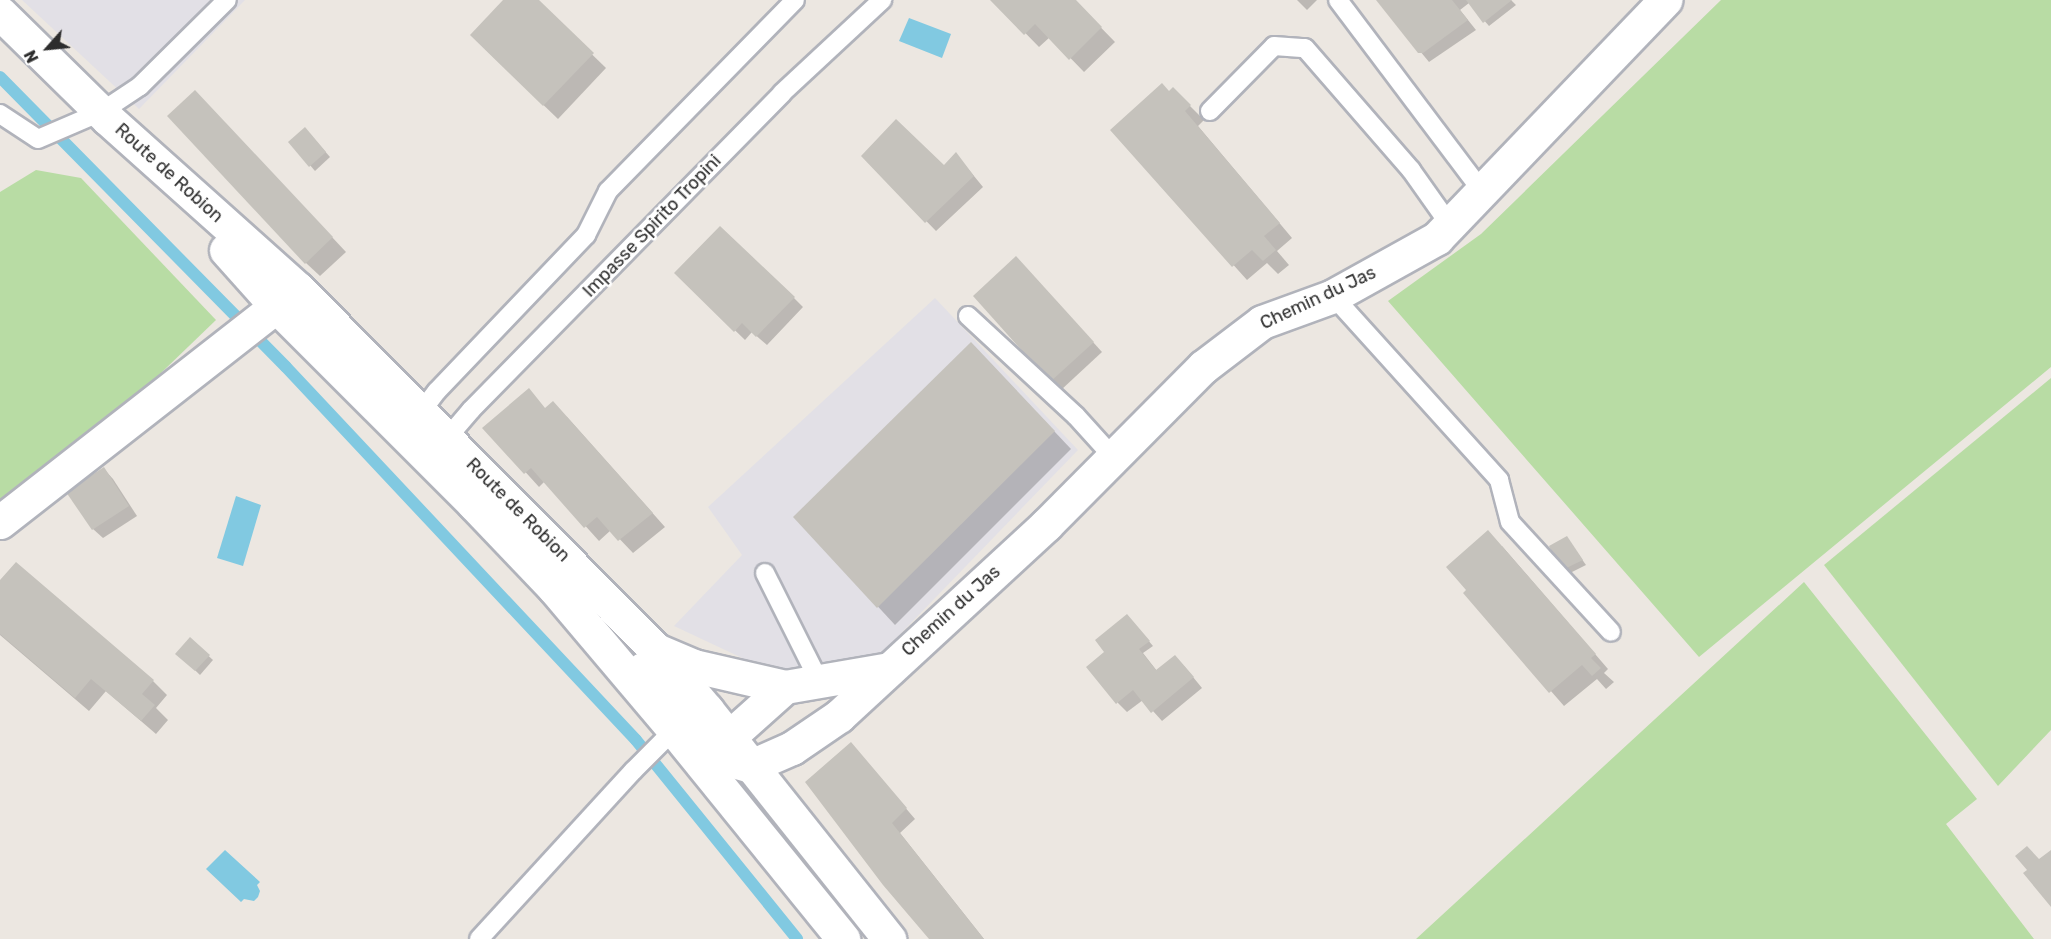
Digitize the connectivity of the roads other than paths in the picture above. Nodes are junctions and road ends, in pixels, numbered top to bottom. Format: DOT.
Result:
graph roads {
  1 [pos="227,0"];
  2 [pos="795,0"];
  3 [pos="882,0"];
  4 [pos="1338,0"];
  5 [pos="1665,0"];
  6 [pos="0,13"];
  7 [pos="1210,111"];
  8 [pos="0,114"];
  9 [pos="105,115"];
  10 [pos="1482,191"];
  11 [pos="1450,225"];
  12 [pos="1333,296"];
  13 [pos="287,298"];
  14 [pos="968,316"];
  15 [pos="421,412"];
  16 [pos="438,448"];
  17 [pos="1113,457"];
  18 [pos="0,522"];
  19 [pos="765,573"];
  20 [pos="554,588"];
  21 [pos="1611,632"];
  22 [pos="656,650"];
  23 [pos="889,669"];
  24 [pos="819,681"];
  25 [pos="785,687"];
  26 [pos="674,730"];
  27 [pos="734,753"];
  28 [pos="735,805"];
  29 [pos="479,939"];
  30 [pos="843,939"];
  31 [pos="889,939"];
  1 -- 9 [label="lane"];
  2 -- 15 [label="lane"];
  3 -- 16 [label="lane, Impasse Spirito Tropini"];
  4 -- 10 [label="lane"];
  5 -- 10 [label="street, Chemin du Jas"];
  6 -- 9 [label="street, Route de Robion"];
  7 -- 11 [label="lane"];
  8 -- 9 [label="lane"];
  9 -- 13 [label="street, Route de Robion"];
  10 -- 11 [label="street, Chemin du Jas"];
  11 -- 12 [label="street, Chemin du Jas"];
  12 -- 17 [label="street, Chemin du Jas"];
  12 -- 21 [label="lane"];
  13 -- 15 [label="street, Route de Robion"];
  13 -- 16 [label="street, Route de Robion"];
  13 -- 18 [label="street"];
  14 -- 17 [label="lane"];
  15 -- 16 [label="street, Route de Robion"];
  16 -- 20 [label="street, Route de Robion"];
  16 -- 22 [label="street, Route de Robion"];
  17 -- 23 [label="street, Chemin du Jas"];
  19 -- 24 [label="lane"];
  20 -- 26 [label="street, Route de Robion"];
  20 -- 27 [label="street"];
  22 -- 25 [label="street"];
  22 -- 27 [label="street, Route de Robion"];
  23 -- 24 [label="street"];
  23 -- 27 [label="street, Chemin du Jas"];
  24 -- 25 [label="street"];
  25 -- 27 [label="street"];
  26 -- 28 [label="street, Route de Robion"];
  26 -- 29 [label="lane"];
  27 -- 28 [label="street"];
  27 -- 31 [label="street, Route de Robion"];
  28 -- 30 [label="street, Route de Robion"];
}
